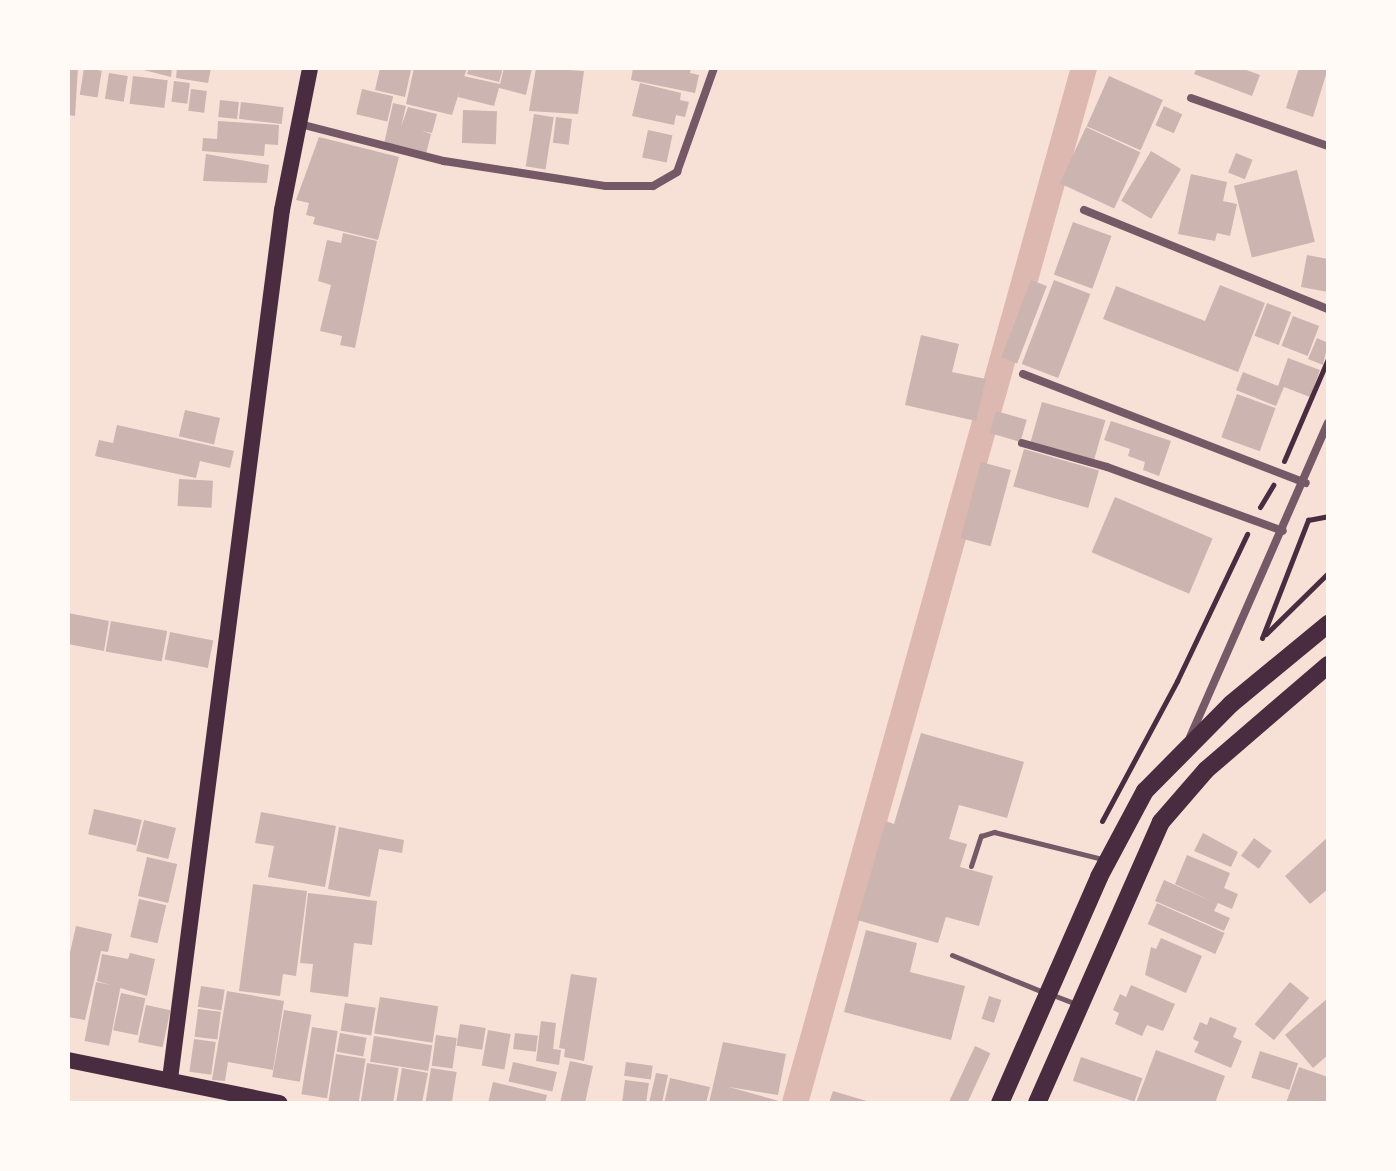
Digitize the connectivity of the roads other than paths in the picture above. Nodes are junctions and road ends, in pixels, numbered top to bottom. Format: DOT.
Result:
graph roads {
  1 [pos="310,68"];
  2 [pos="714,68"];
  3 [pos="1191,98"];
  4 [pos="295,123"];
  5 [pos="1328,146"];
  6 [pos="1084,210"];
  7 [pos="1328,309"];
  8 [pos="1023,374"];
  9 [pos="1328,423"];
  10 [pos="1022,443"];
  11 [pos="1306,483"];
  12 [pos="1283,531"];
  13 [pos="1328,624"];
  14 [pos="1328,665"];
  15 [pos="1186,745"];
  16 [pos="1107,861"];
  17 [pos="971,866"];
  18 [pos="952,955"];
  19 [pos="1048,994"];
  20 [pos="1079,1005"];
  21 [pos="68,1060"];
  22 [pos="170,1079"];
  23 [pos="280,1103"];
  24 [pos="1000,1103"];
  25 [pos="1037,1103"];
  1 -- 4 [label="main road"];
  2 -- 4 [label="street"];
  3 -- 5 [label="street"];
  4 -- 22 [label="main road"];
  6 -- 7 [label="street"];
  8 -- 11 [label="street"];
  9 -- 11 [label="street"];
  10 -- 12 [label="street"];
  11 -- 12 [label="street"];
  12 -- 15 [label="street"];
  13 -- 15 [label="main road"];
  14 -- 20 [label="main road"];
  15 -- 16 [label="main road"];
  16 -- 17 [label="lane"];
  16 -- 19 [label="main road"];
  18 -- 19 [label="lane"];
  19 -- 20 [label="lane"];
  19 -- 24 [label="main road"];
  20 -- 25 [label="main road"];
  21 -- 22 [label="main road"];
  22 -- 23 [label="main road"];
}
